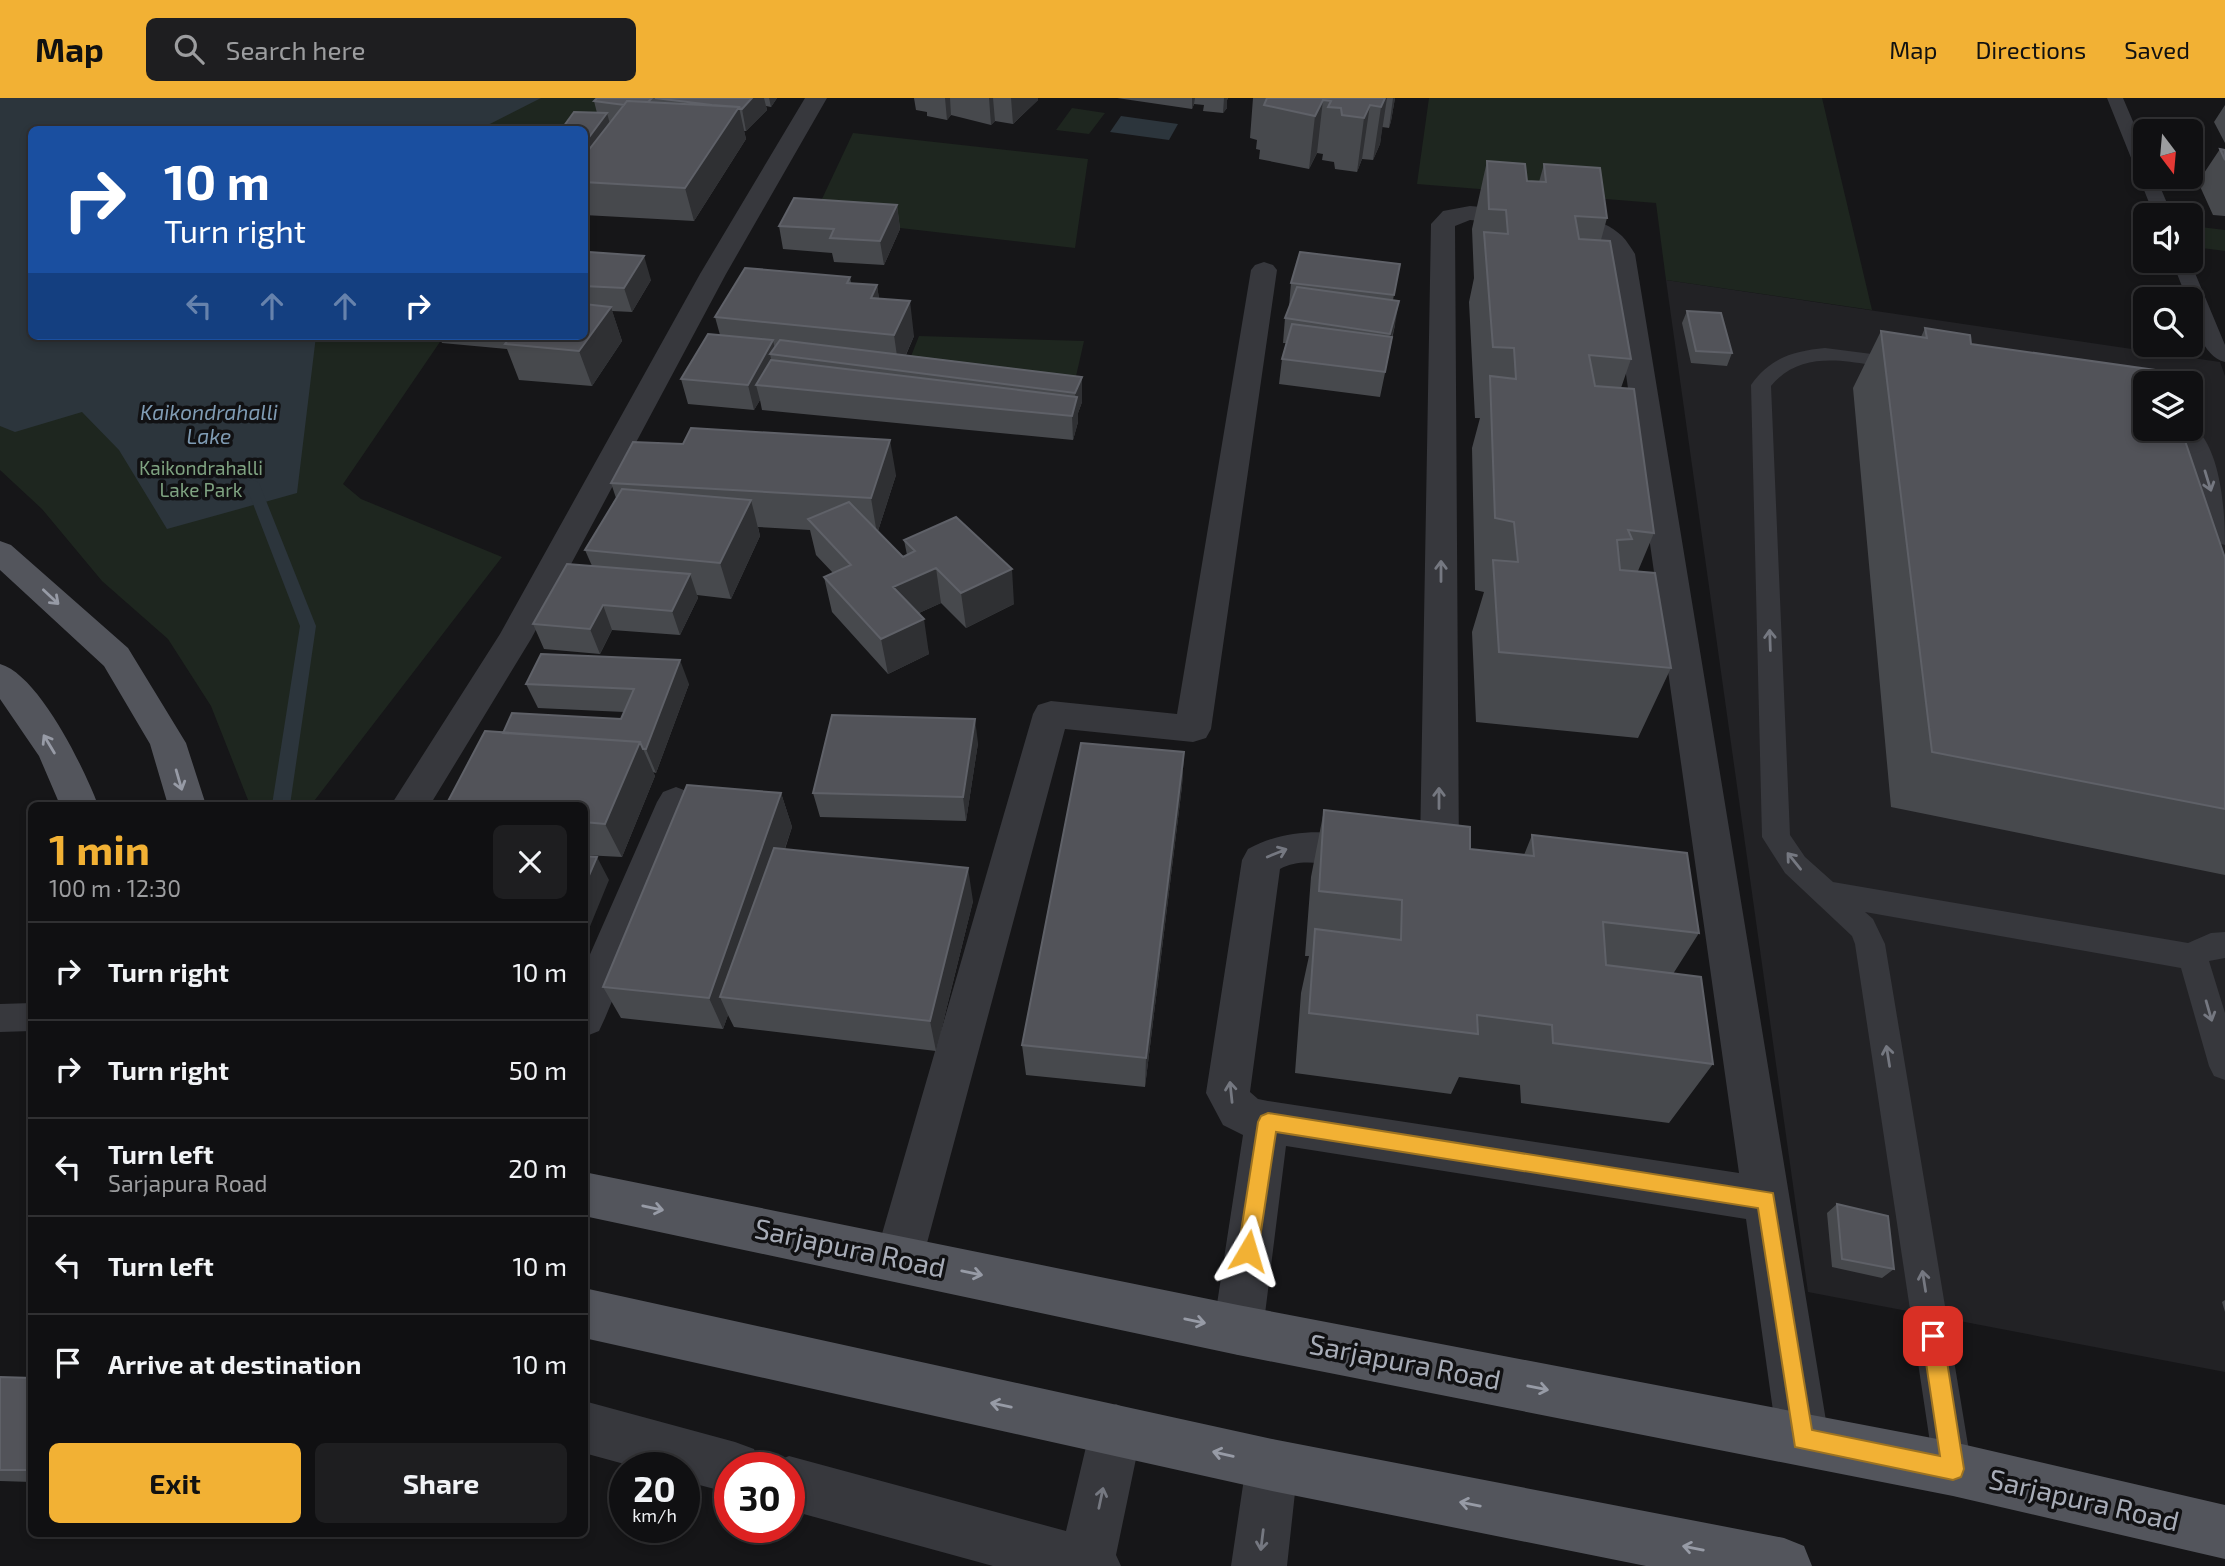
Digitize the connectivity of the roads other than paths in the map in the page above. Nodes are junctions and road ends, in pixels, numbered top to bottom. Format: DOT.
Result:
graph roads {
  1 [pos="816,98"];
  2 [pos="2116,98"];
  3 [pos="2133,142"];
  4 [pos="1264,270"];
  5 [pos="2186,273"];
  6 [pos="2225,356"];
  7 [pos="1931,368"];
  8 [pos="2195,441"];
  9 [pos="2225,536"];
  10 [pos="0,552"];
  11 [pos="2204,572"];
  12 [pos="0,676"];
  13 [pos="78,802"];
  14 [pos="186,802"];
  15 [pos="412,802"];
  16 [pos="676,802"];
  17 [pos="1439,862"];
  18 [pos="1479,867"];
  19 [pos="1825,892"];
  20 [pos="1681,894"];
  21 [pos="1721,899"];
  22 [pos="2225,945"];
  23 [pos="2193,957"];
  24 [pos="588,1009"];
  25 [pos="28,1017"];
  26 [pos="0,1018"];
  27 [pos="2225,1066"];
  28 [pos="1268,1122"];
  29 [pos="588,1195"];
  30 [pos="1766,1200"];
  31 [pos="899,1258"];
  32 [pos="588,1313"];
  33 [pos="1238,1330"];
  34 [pos="588,1428"];
  35 [pos="1116,1430"];
  36 [pos="1803,1439"];
  37 [pos="714,1462"];
  38 [pos="1272,1465"];
  39 [pos="1953,1469"];
  40 [pos="805,1487"];
  41 [pos="2225,1532"];
  42 [pos="1089,1566"];
  43 [pos="1259,1566"];
  44 [pos="1784,1566"];
  1 -- 15 [label="street"];
  2 -- 3 [label="lane"];
  4 -- 31 [label="street"];
  5 -- 6 [label="lane"];
  19 -- 7 [label="lane, one-way"];
  8 -- 9 [label="lane, one-way"];
  9 -- 11 [label="lane"];
  10 -- 14 [label="main road, one-way"];
  13 -- 12 [label="main road, one-way"];
  16 -- 24 [label="street"];
  17 -- 18 [label="street"];
  17 -- 21 [label="street, one-way"];
  28 -- 17 [label="street, one-way"];
  19 -- 23 [label="lane"];
  39 -- 19 [label="lane, one-way"];
  20 -- 21 [label="street"];
  21 -- 30 [label="street"];
  22 -- 23 [label="lane"];
  23 -- 27 [label="lane, one-way"];
  25 -- 26 [label="lane"];
  28 -- 30 [label="street"];
  28 -- 33 [label="street"];
  29 -- 31 [label="main road, Sarjapura Road, one-way"];
  30 -- 36 [label="street"];
  31 -- 33 [label="main road, Sarjapura Road, one-way"];
  35 -- 32 [label="main road, one-way"];
  33 -- 36 [label="main road, Sarjapura Road, one-way"];
  34 -- 37 [label="street"];
  38 -- 35 [label="main road, one-way"];
  42 -- 35 [label="street, one-way"];
  36 -- 39 [label="main road, Sarjapura Road"];
  38 -- 43 [label="street, one-way"];
  44 -- 38 [label="main road, one-way"];
  39 -- 41 [label="main road, Sarjapura Road"];
  40 -- 42 [label="street"];
}
